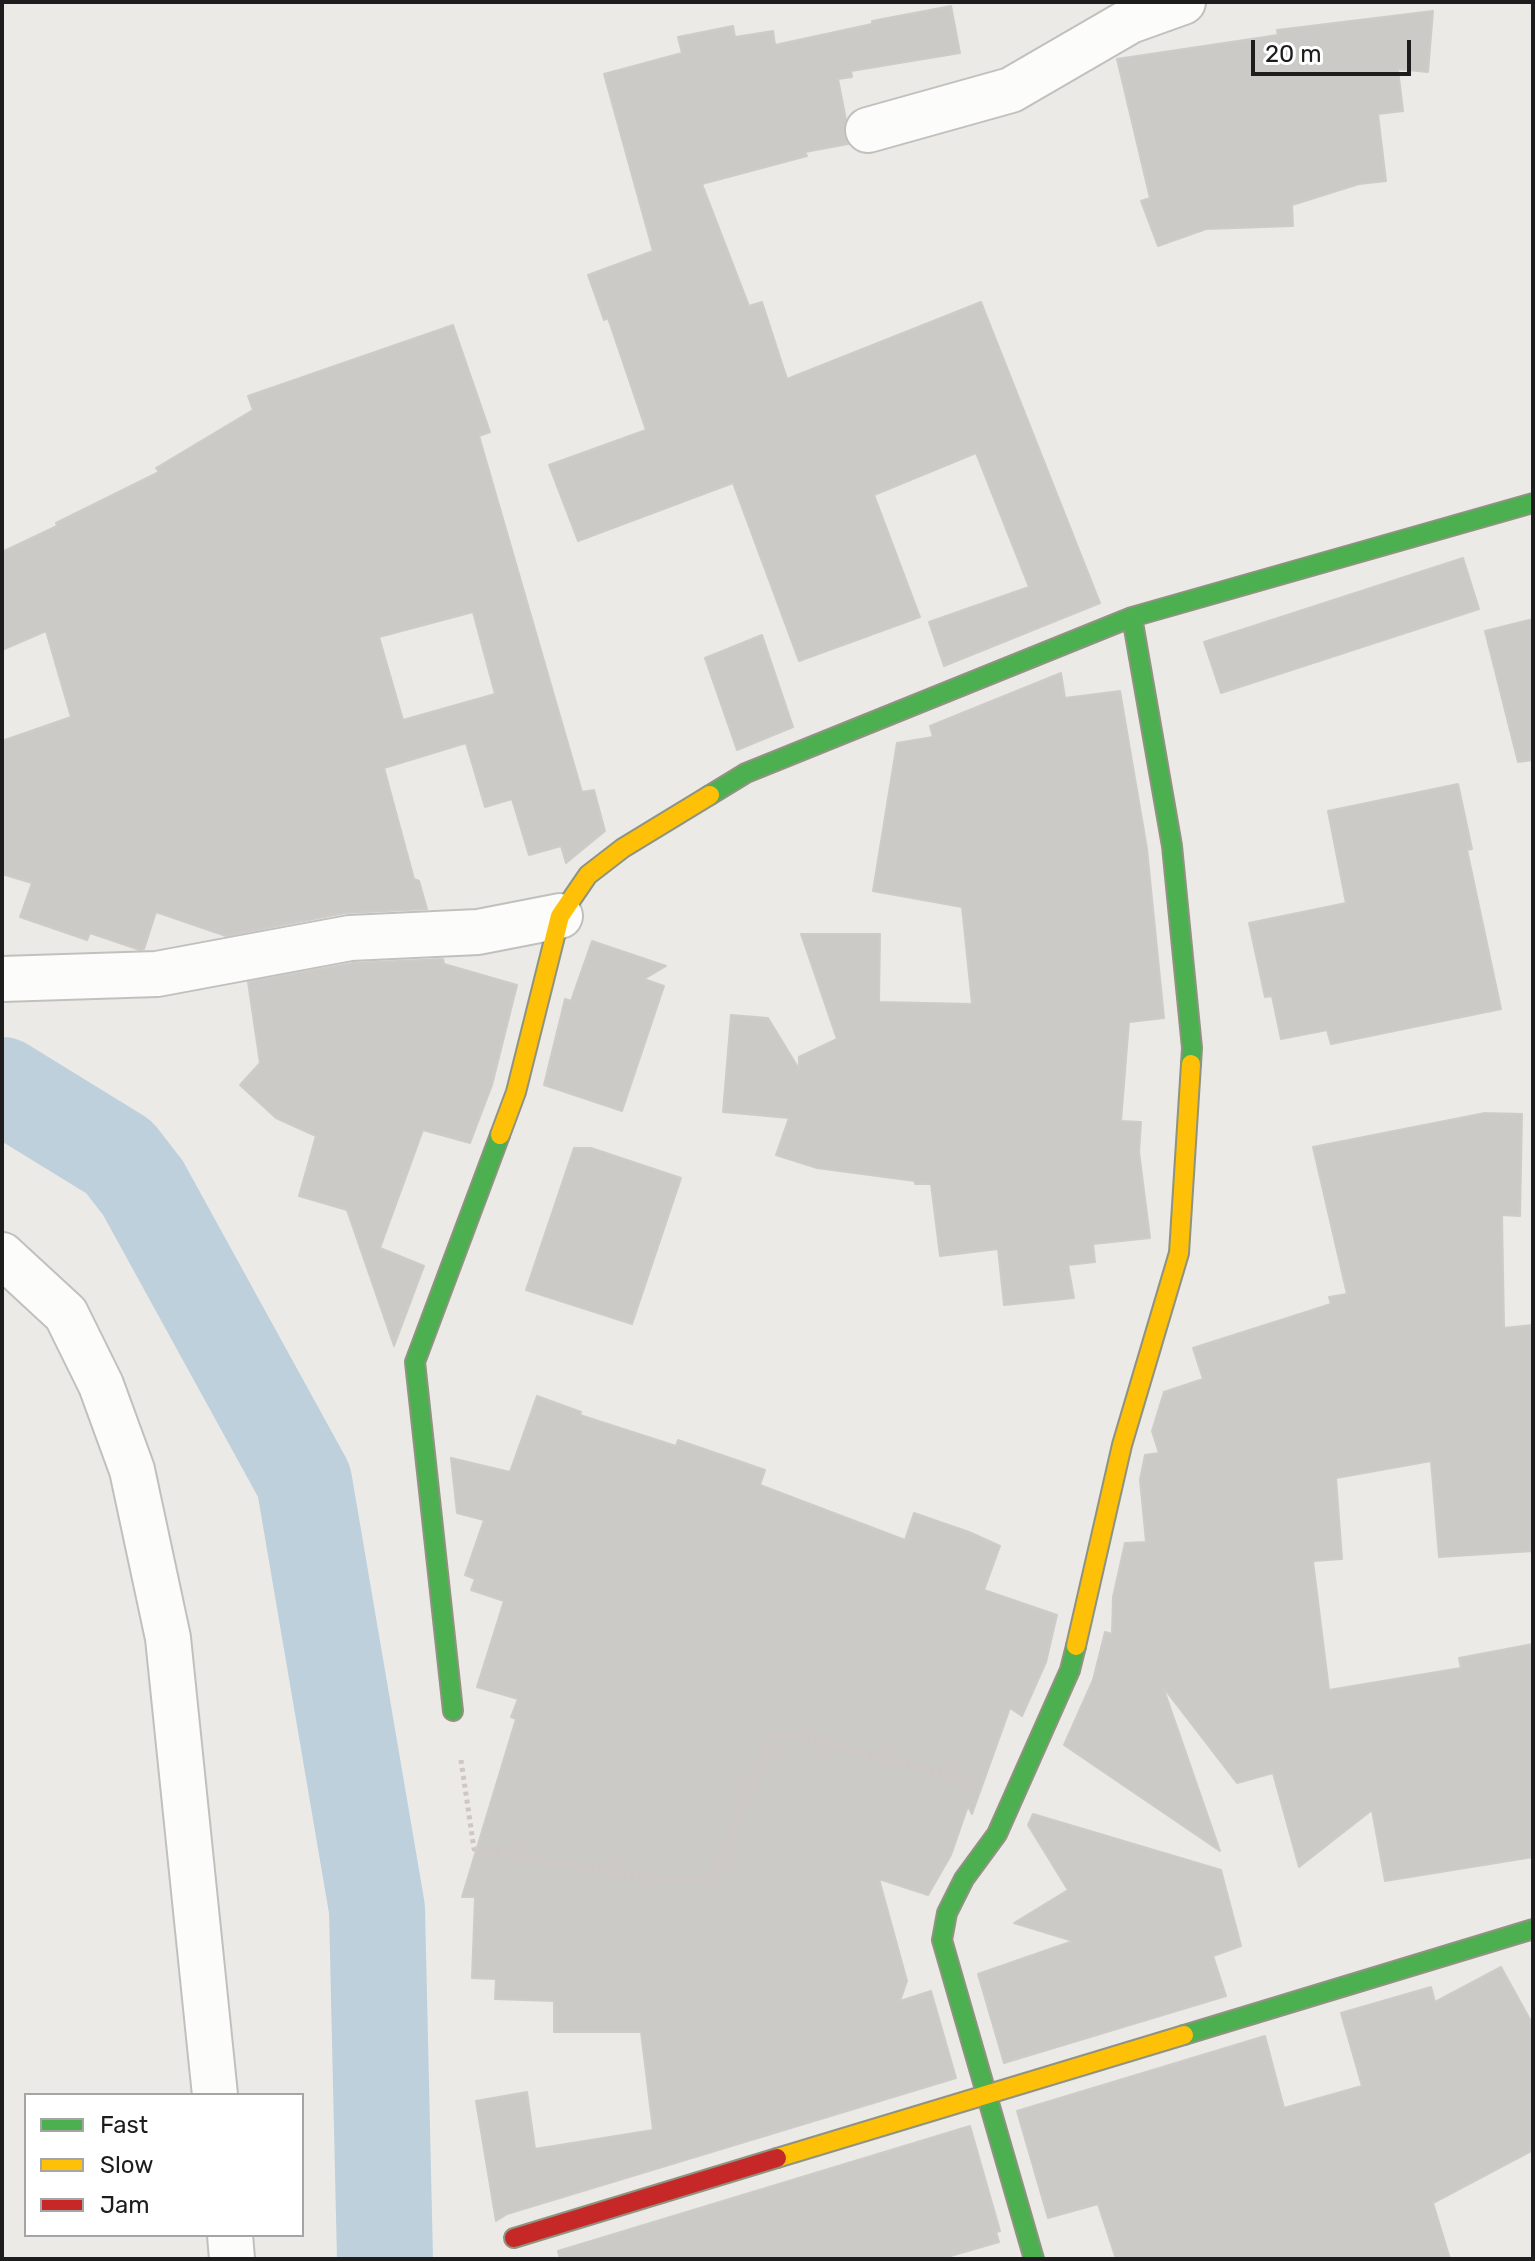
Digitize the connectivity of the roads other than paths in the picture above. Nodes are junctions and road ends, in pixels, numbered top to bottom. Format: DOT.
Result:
graph roads {
  1 [pos="1183,2"];
  2 [pos="868,130"];
  3 [pos="1533,503"];
  4 [pos="1132,617"];
  5 [pos="560,916"];
  6 [pos="2,979"];
  7 [pos="2,1255"];
  8 [pos="453,1711"];
  9 [pos="1533,1929"];
  10 [pos="215,2093"];
  11 [pos="987,2096"];
  12 [pos="230,2237"];
  13 [pos="514,2238"];
  14 [pos="232,2259"];
  15 [pos="1034,2259"];
  1 -- 2 [label="street"];
  3 -- 4 [label="street"];
  4 -- 5 [label="street"];
  4 -- 11 [label="street"];
  5 -- 6 [label="street"];
  5 -- 8 [label="street"];
  7 -- 10 [label="street"];
  9 -- 11 [label="street"];
  11 -- 13 [label="street"];
  11 -- 15 [label="street"];
  12 -- 14 [label="street"];
}
